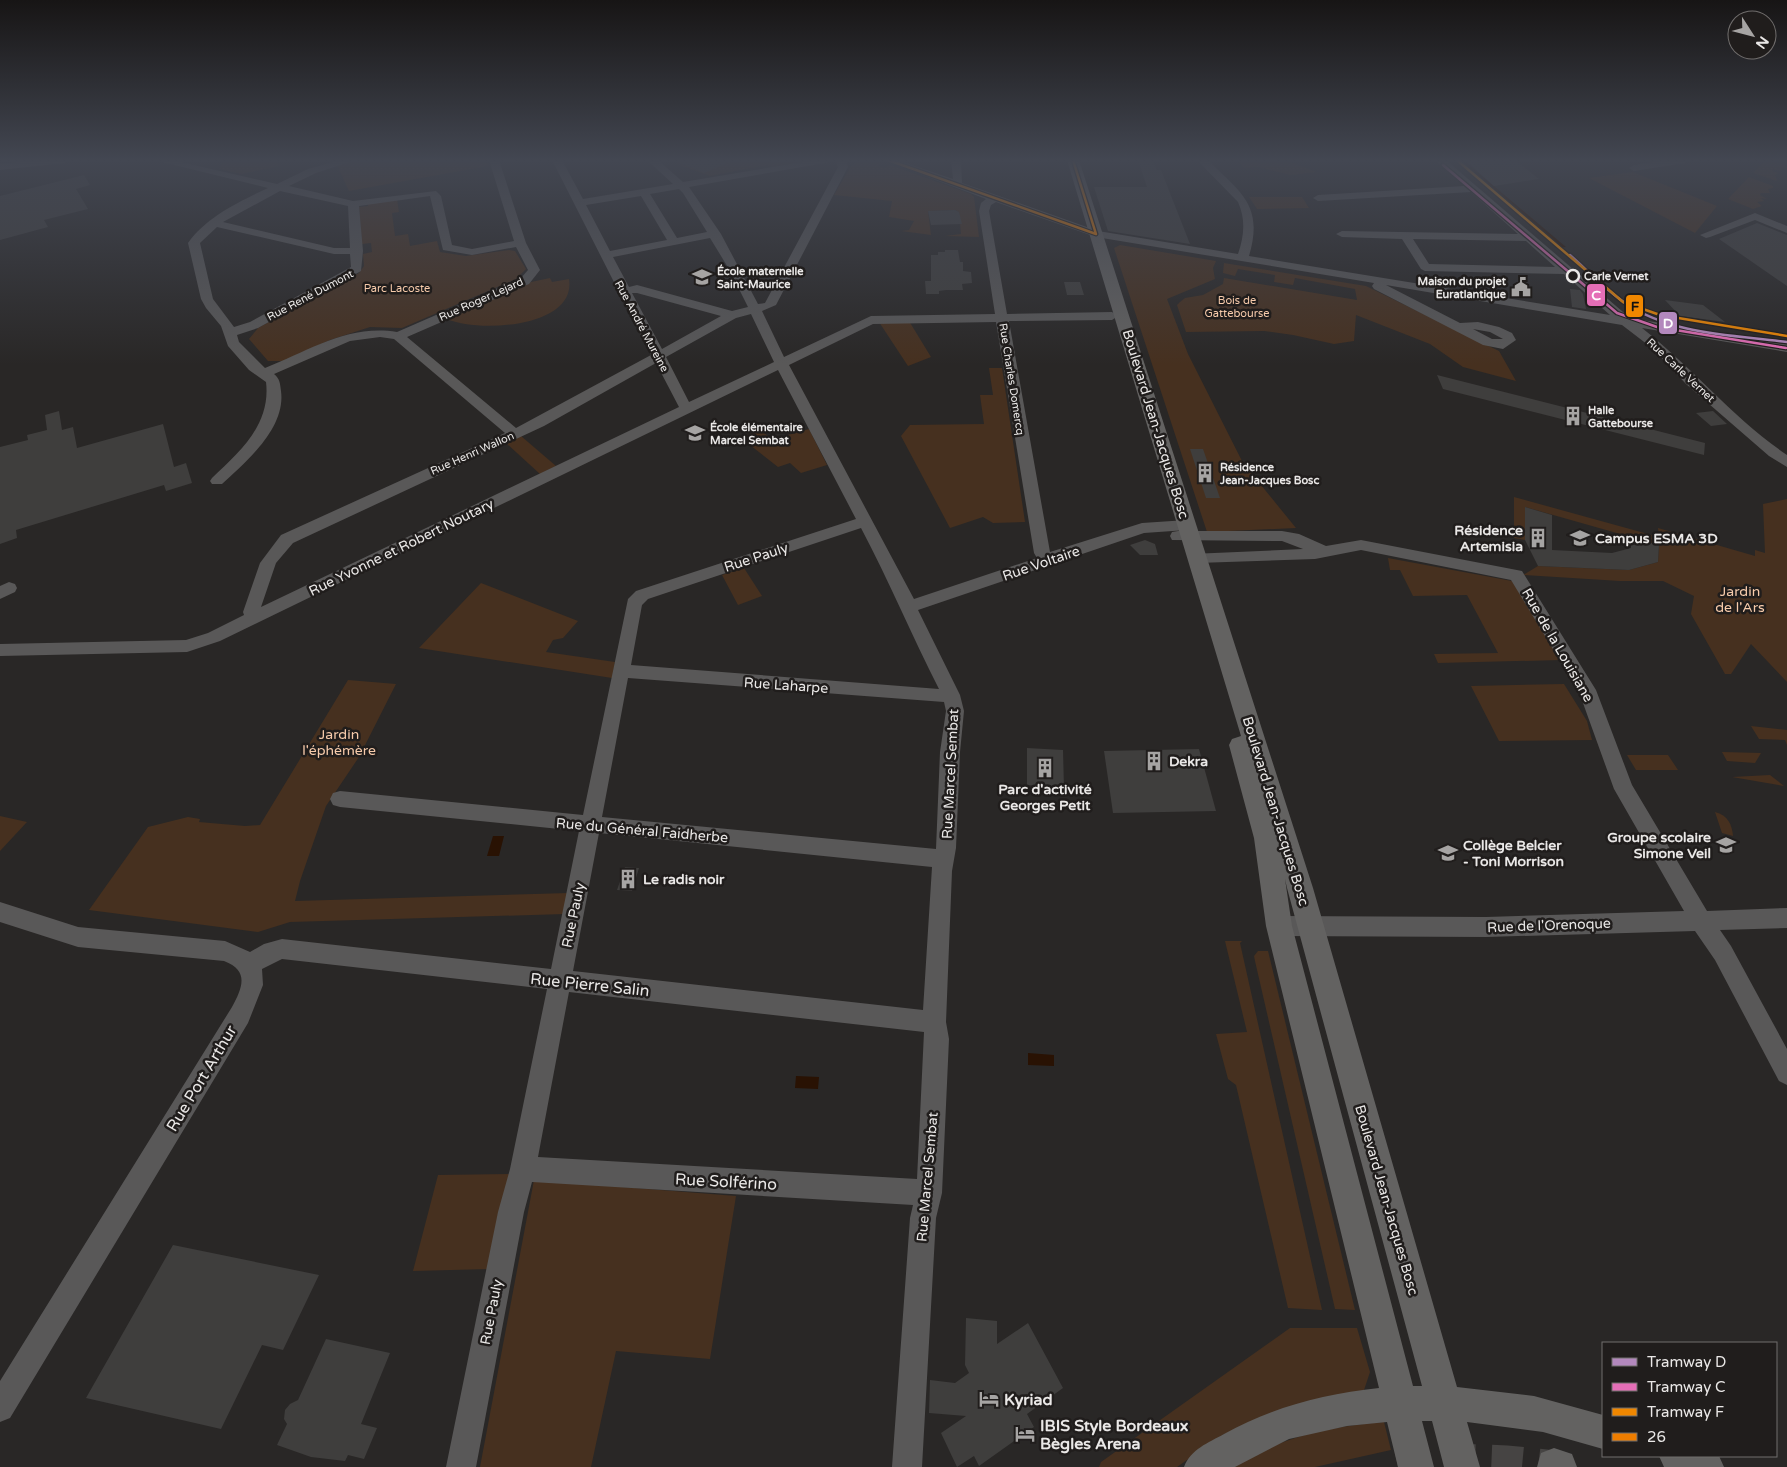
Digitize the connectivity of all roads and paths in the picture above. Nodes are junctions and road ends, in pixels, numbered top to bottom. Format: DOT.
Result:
graph roads {
  1 [pos="205,228"];
  2 [pos="237,228"];
  3 [pos="355,228"];
  4 [pos="443,228"];
  5 [pos="515,228"];
  6 [pos="592,228"];
  7 [pos="666,228"];
  8 [pos="711,228"];
  9 [pos="809,228"];
  10 [pos="987,228"];
  11 [pos="1078,228"];
  12 [pos="1089,228"];
  13 [pos="1090,228"];
  14 [pos="1250,228"];
  15 [pos="1517,228"];
  16 [pos="1724,228"];
  17 [pos="1091,233"];
  18 [pos="715,234"];
  19 [pos="1342,234"];
  20 [pos="1405,235"];
  21 [pos="1706,236"];
  22 [pos="1528,238"];
  23 [pos="674,242"];
  24 [pos="520,243"];
  25 [pos="357,251"];
  26 [pos="606,255"];
  27 [pos="1242,259"];
  28 [pos="1425,267"];
  29 [pos="1567,271"];
  30 [pos="1371,280"];
  31 [pos="623,291"];
  32 [pos="772,296"];
  33 [pos="753,306"];
  34 [pos="1116,312"];
  35 [pos="732,315"];
  36 [pos="1001,317"];
  37 [pos="1627,322"];
  38 [pos="1459,327"];
  39 [pos="229,333"];
  40 [pos="398,336"];
  41 [pos="1787,348"];
  42 [pos="657,356"];
  43 [pos="782,363"];
  44 [pos="265,373"];
  45 [pos="689,409"];
  46 [pos="515,434"];
  47 [pos="1787,462"];
  48 [pos="217,481"];
  49 [pos="863,522"];
  50 [pos="1182,530"];
  51 [pos="1325,552"];
  52 [pos="1197,558"];
  53 [pos="1048,561"];
  54 [pos="909,607"];
  55 [pos="255,617"];
  56 [pos="0,650"];
  57 [pos="620,672"];
  58 [pos="951,695"];
  59 [pos="1239,741"];
  60 [pos="340,800"];
  61 [pos="592,825"];
  62 [pos="944,859"];
  63 [pos="0,912"];
  64 [pos="1787,918"];
  65 [pos="1701,920"];
  66 [pos="1279,926"];
  67 [pos="1311,926"];
  68 [pos="249,965"];
  69 [pos="559,980"];
  70 [pos="934,1022"];
  71 [pos="1787,1073"];
  72 [pos="523,1169"];
  73 [pos="928,1193"];
  74 [pos="1445,1403"];
  75 [pos="1400,1404"];
  76 [pos="0,1408"];
  77 [pos="1602,1432"];
  78 [pos="1680,1457"];
  79 [pos="461,1467"];
  80 [pos="907,1467"];
  81 [pos="1202,1467"];
  82 [pos="1416,1467"];
  83 [pos="1462,1467"];
  84 [pos="1706,1467"];
  1 -- 39 [label="street"];
  2 -- 25 [label="street"];
  3 -- 25 [label="street, Rue René Dumont"];
  4 -- 24 [label="street"];
  5 -- 24 [label="street, Rue Roger Lejard"];
  6 -- 26 [label="street, Rue André Mureine"];
  7 -- 23 [label="street"];
  8 -- 18 [label="street, Rue Marcel Sembat"];
  9 -- 32 [label="street"];
  10 -- 36 [label="street, Rue Charles Domercq"];
  11 -- 17 [label="street"];
  12 -- 17 [label="main road, Boulevard Jean-Jacques Bosc"];
  13 -- 17 [label="main road, Boulevard Jean-Jacques Bosc"];
  14 -- 27 [label="street"];
  15 -- 22 [label="street, Rue Carle Vernet"];
  16 -- 21 [label="street"];
  17 -- 27 [label="street"];
  17 -- 34 [label="main road, Boulevard Jean-Jacques Bosc"];
  18 -- 23 [label="street"];
  18 -- 33 [label="street, Rue Marcel Sembat"];
  19 -- 20 [label="street"];
  20 -- 22 [label="street"];
  20 -- 28 [label="street"];
  22 -- 29 [label="street, Rue Carle Vernet"];
  23 -- 26 [label="street"];
  24 -- 40 [label="street, Rue Roger Lejard"];
  25 -- 39 [label="street, Rue René Dumont"];
  26 -- 31 [label="street, Rue André Mureine"];
  27 -- 30 [label="street"];
  28 -- 29 [label="street"];
  29 -- 37 [label="street, Rue Carle Vernet"];
  30 -- 37 [label="street"];
  30 -- 38 [label="street"];
  31 -- 35 [label="street"];
  31 -- 42 [label="street, Rue André Mureine"];
  32 -- 33 [label="street, Rue Henri Wallon"];
  33 -- 35 [label="street, Rue Henri Wallon"];
  33 -- 43 [label="street, Rue Marcel Sembat"];
  34 -- 36 [label="street, Rue Yvonne et Robert Noutary"];
  34 -- 50 [label="main road, Boulevard Jean-Jacques Bosc"];
  34 -- 50 [label="main road, Boulevard Jean-Jacques Bosc"];
  35 -- 42 [label="street, Rue Henri Wallon"];
  36 -- 43 [label="street, Rue Yvonne et Robert Noutary"];
  36 -- 53 [label="street, Rue Charles Domercq"];
  37 -- 41 [label="street"];
  37 -- 47 [label="street, Rue Carle Vernet"];
  39 -- 44 [label="street"];
  40 -- 44 [label="street"];
  40 -- 46 [label="street"];
  42 -- 45 [label="street, Rue André Mureine"];
  42 -- 46 [label="street, Rue Henri Wallon"];
  43 -- 45 [label="street, Rue Yvonne et Robert Noutary"];
  43 -- 49 [label="street, Rue Marcel Sembat"];
  44 -- 48 [label="street"];
  45 -- 55 [label="street, Rue Yvonne et Robert Noutary"];
  46 -- 55 [label="street, Rue Henri Wallon"];
  49 -- 54 [label="street, Rue Marcel Sembat"];
  49 -- 57 [label="street, Rue Pauly"];
  50 -- 51 [label="street"];
  50 -- 52 [label="main road, Boulevard Jean-Jacques Bosc"];
  50 -- 53 [label="street, Rue Voltaire"];
  50 -- 59 [label="main road, Boulevard Jean-Jacques Bosc"];
  51 -- 52 [label="street, Rue de la Louisiane"];
  51 -- 65 [label="street, Rue de la Louisiane"];
  52 -- 67 [label="main road, Boulevard Jean-Jacques Bosc"];
  53 -- 54 [label="street, Rue Voltaire"];
  54 -- 58 [label="street, Rue Marcel Sembat"];
  55 -- 56 [label="street, Rue Yvonne et Robert Noutary"];
  57 -- 58 [label="street, Rue Laharpe"];
  57 -- 61 [label="street, Rue Pauly"];
  58 -- 62 [label="street, Rue Marcel Sembat"];
  59 -- 66 [label="main road, Boulevard Jean-Jacques Bosc"];
  59 -- 67 [label="street"];
  60 -- 61 [label="street, Rue du Général Faidherbe"];
  61 -- 62 [label="street, Rue du Général Faidherbe"];
  61 -- 69 [label="street, Rue Pauly"];
  62 -- 70 [label="street, Rue Marcel Sembat"];
  63 -- 68 [label="street"];
  64 -- 65 [label="street, Rue de l'Orenoque"];
  65 -- 67 [label="street, Rue de l'Orenoque"];
  65 -- 71 [label="street, Rue de la Louisiane"];
  66 -- 67 [label="street, Rue de l'Orenoque"];
  66 -- 75 [label="main road, Boulevard Jean-Jacques Bosc"];
  67 -- 74 [label="main road, Boulevard Jean-Jacques Bosc"];
  68 -- 69 [label="street, Rue Pierre Salin"];
  68 -- 76 [label="street, Rue Port Arthur"];
  69 -- 70 [label="street, Rue Pierre Salin"];
  69 -- 72 [label="street, Rue Pauly"];
  70 -- 73 [label="street, Rue Marcel Sembat"];
  72 -- 73 [label="street, Rue Solférino"];
  72 -- 79 [label="street, Rue Pauly"];
  73 -- 80 [label="street, Rue Marcel Sembat"];
  74 -- 75 [label="main road"];
  74 -- 77 [label="main road"];
  74 -- 83 [label="main road, Boulevard Jean-Jacques Bosc"];
  75 -- 81 [label="main road"];
  75 -- 82 [label="main road, Boulevard Jean-Jacques Bosc"];
  78 -- 84 [label="main road"];
}
